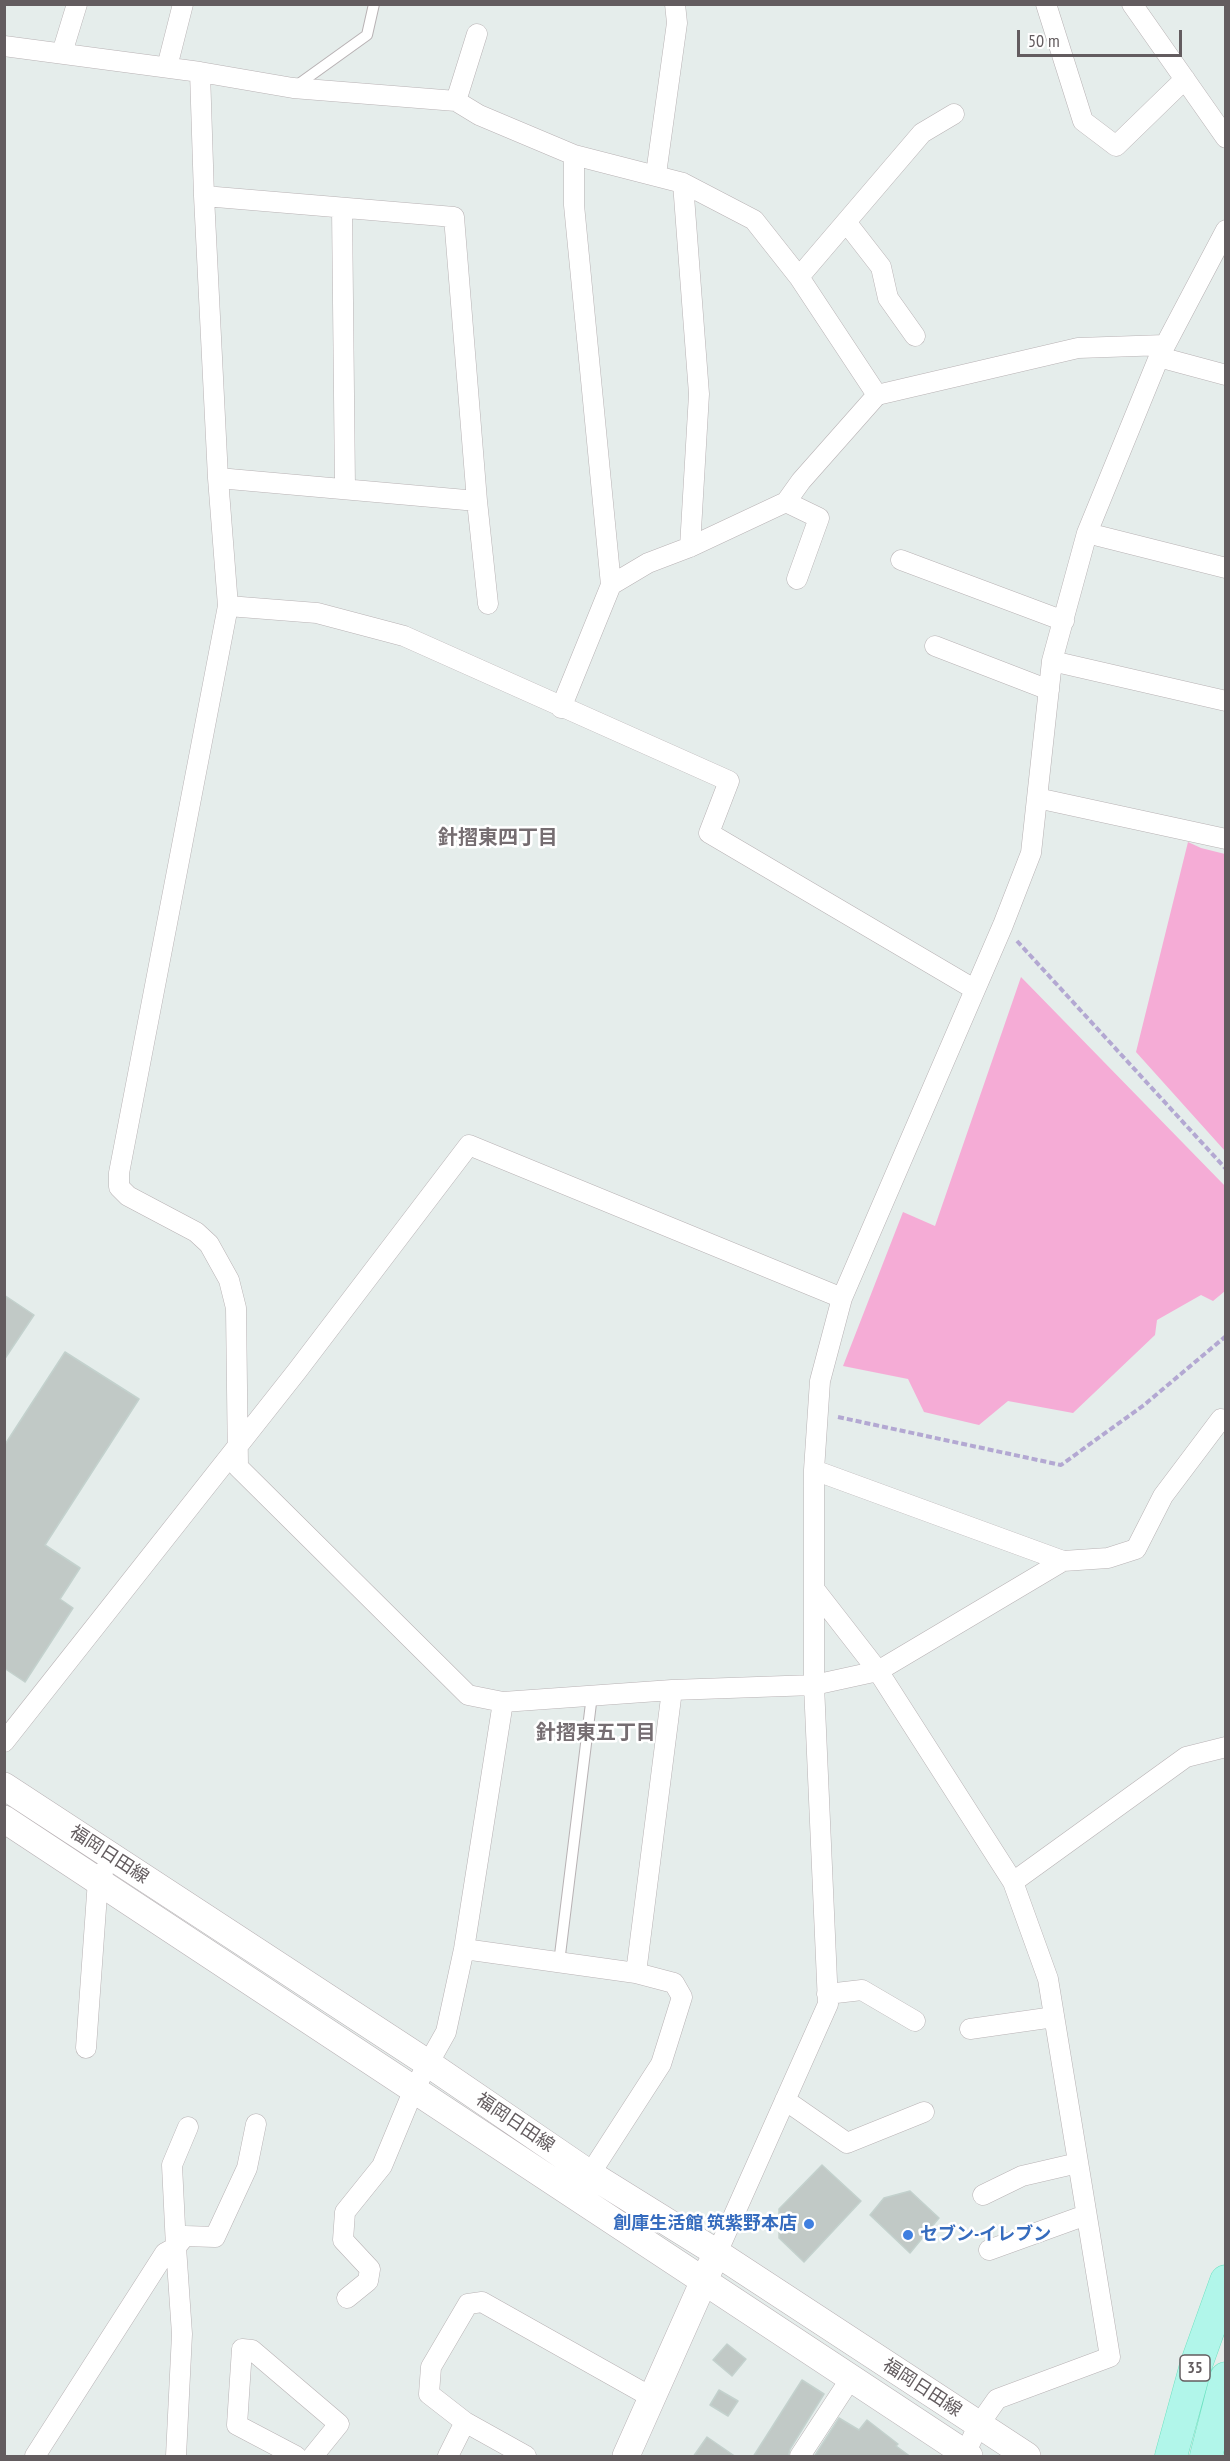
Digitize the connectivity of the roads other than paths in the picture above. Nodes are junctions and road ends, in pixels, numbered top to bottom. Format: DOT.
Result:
graph roads {
  1 [pos="77,4"];
  2 [pos="183,4"];
  3 [pos="374,4"];
  4 [pos="675,4"];
  5 [pos="1046,4"];
  6 [pos="1132,4"];
  7 [pos="477,34"];
  8 [pos="4,46"];
  9 [pos="62,53"];
  10 [pos="168,68"];
  11 [pos="200,72"];
  12 [pos="1185,79"];
  13 [pos="294,88"];
  14 [pos="456,101"];
  15 [pos="954,114"];
  16 [pos="1226,138"];
  17 [pos="574,155"];
  18 [pos="656,174"];
  19 [pos="683,183"];
  20 [pos="204,196"];
  21 [pos="342,208"];
  22 [pos="846,222"];
  23 [pos="1226,230"];
  24 [pos="799,277"];
  25 [pos="915,336"];
  26 [pos="1162,351"];
  27 [pos="1226,375"];
  28 [pos="877,395"];
  29 [pos="218,478"];
  30 [pos="345,488"];
  31 [pos="477,501"];
  32 [pos="786,502"];
  33 [pos="1087,533"];
  34 [pos="690,547"];
  35 [pos="901,560"];
  36 [pos="1226,568"];
  37 [pos="797,579"];
  38 [pos="611,585"];
  39 [pos="488,604"];
  40 [pos="228,606"];
  41 [pos="1064,621"];
  42 [pos="935,646"];
  43 [pos="1052,661"];
  44 [pos="1049,690"];
  45 [pos="1226,701"];
  46 [pos="561,708"];
  47 [pos="1037,798"];
  48 [pos="1226,839"];
  49 [pos="974,989"];
  50 [pos="842,1298"];
  51 [pos="1221,1419"];
  52 [pos="237,1447"];
  53 [pos="814,1470"];
  54 [pos="1063,1561"];
  55 [pos="815,1590"];
  56 [pos="878,1671"];
  57 [pos="814,1685"];
  58 [pos="672,1690"];
  59 [pos="592,1695"];
  60 [pos="503,1702"];
  61 [pos="4,1743"];
  62 [pos="1226,1747"];
  63 [pos="4,1786"];
  64 [pos="4,1818"];
  65 [pos="112,1857"];
  66 [pos="98,1880"];
  67 [pos="1012,1882"];
  68 [pos="464,1949"];
  69 [pos="559,1963"];
  70 [pos="636,1973"];
  71 [pos="827,1994"];
  72 [pos="1054,2017"];
  73 [pos="915,2021"];
  74 [pos="970,2029"];
  75 [pos="86,2048"];
  76 [pos="429,2064"];
  77 [pos="414,2089"];
  78 [pos="785,2100"];
  79 [pos="924,2112"];
  80 [pos="256,2124"];
  81 [pos="188,2127"];
  82 [pos="1078,2163"];
  83 [pos="590,2174"];
  84 [pos="983,2195"];
  85 [pos="1086,2215"];
  86 [pos="176,2247"];
  87 [pos="989,2250"];
  88 [pos="717,2253"];
  89 [pos="704,2280"];
  90 [pos="1226,2281"];
  91 [pos="347,2298"];
  92 [pos="851,2378"];
  93 [pos="1226,2378"];
  94 [pos="651,2397"];
  95 [pos="465,2422"];
  96 [pos="978,2426"];
  97 [pos="966,2456"];
  98 [pos="35,2457"];
  99 [pos="176,2457"];
  100 [pos="296,2457"];
  101 [pos="313,2457"];
  102 [pos="448,2457"];
  103 [pos="526,2457"];
  104 [pos="626,2457"];
  105 [pos="800,2457"];
  106 [pos="1027,2457"];
  107 [pos="1171,2457"];
  108 [pos="1206,2457"];
  1 -- 9 [label="street"];
  2 -- 10 [label="street"];
  3 -- 13 [label="lane"];
  4 -- 18 [label="street"];
  5 -- 12 [label="street"];
  6 -- 12 [label="street"];
  7 -- 14 [label="street"];
  8 -- 9 [label="street"];
  9 -- 10 [label="street"];
  10 -- 11 [label="street"];
  11 -- 13 [label="street"];
  11 -- 20 [label="street"];
  12 -- 16 [label="street"];
  13 -- 14 [label="street"];
  14 -- 17 [label="street"];
  15 -- 22 [label="street"];
  17 -- 18 [label="street"];
  17 -- 38 [label="street"];
  18 -- 19 [label="street"];
  19 -- 24 [label="street"];
  19 -- 34 [label="street"];
  20 -- 21 [label="street"];
  20 -- 29 [label="street"];
  21 -- 30 [label="street"];
  21 -- 31 [label="street"];
  22 -- 24 [label="street"];
  22 -- 25 [label="street"];
  23 -- 26 [label="street"];
  24 -- 28 [label="street"];
  26 -- 27 [label="street"];
  26 -- 28 [label="street"];
  26 -- 33 [label="street"];
  28 -- 32 [label="street"];
  29 -- 30 [label="street"];
  29 -- 40 [label="street"];
  30 -- 31 [label="street"];
  31 -- 39 [label="street"];
  32 -- 34 [label="street"];
  32 -- 37 [label="street"];
  33 -- 36 [label="street"];
  33 -- 41 [label="street"];
  34 -- 38 [label="street"];
  35 -- 41 [label="street"];
  38 -- 46 [label="street"];
  40 -- 46 [label="street"];
  40 -- 52 [label="street"];
  41 -- 43 [label="street"];
  42 -- 44 [label="street"];
  43 -- 44 [label="street"];
  43 -- 45 [label="street"];
  44 -- 47 [label="street"];
  46 -- 49 [label="street"];
  47 -- 48 [label="street"];
  47 -- 49 [label="street"];
  49 -- 50 [label="street"];
  50 -- 52 [label="street"];
  50 -- 53 [label="street"];
  51 -- 54 [label="street"];
  52 -- 60 [label="street"];
  52 -- 61 [label="street"];
  53 -- 54 [label="street"];
  53 -- 55 [label="street"];
  54 -- 56 [label="street"];
  55 -- 56 [label="street"];
  55 -- 57 [label="street"];
  56 -- 57 [label="street"];
  56 -- 67 [label="street"];
  57 -- 58 [label="street"];
  57 -- 71 [label="street"];
  58 -- 59 [label="street"];
  58 -- 70 [label="street"];
  59 -- 60 [label="street"];
  59 -- 69 [label="lane"];
  60 -- 68 [label="street"];
  62 -- 67 [label="street"];
  63 -- 65 [label="main road, 福岡日田線"];
  64 -- 66 [label="main road, 福岡日田線"];
  65 -- 66 [label="street"];
  65 -- 76 [label="main road, 福岡日田線"];
  66 -- 75 [label="street"];
  66 -- 77 [label="main road, 福岡日田線"];
  67 -- 72 [label="street"];
  68 -- 69 [label="street"];
  68 -- 76 [label="street"];
  69 -- 70 [label="street"];
  70 -- 83 [label="street"];
  71 -- 73 [label="street"];
  71 -- 78 [label="street"];
  72 -- 74 [label="street"];
  72 -- 82 [label="street"];
  76 -- 77 [label="street"];
  76 -- 83 [label="main road, 福岡日田線"];
  77 -- 89 [label="main road, 福岡日田線"];
  77 -- 91 [label="street"];
  78 -- 79 [label="street"];
  78 -- 88 [label="street"];
  80 -- 86 [label="street"];
  81 -- 86 [label="street"];
  82 -- 84 [label="street"];
  82 -- 85 [label="street"];
  83 -- 88 [label="main road, 福岡日田線"];
  85 -- 87 [label="street"];
  85 -- 96 [label="street"];
  86 -- 98 [label="street"];
  86 -- 99 [label="street"];
  88 -- 89 [label="main road"];
  88 -- 96 [label="main road, 福岡日田線"];
  89 -- 92 [label="main road, 福岡日田線"];
  89 -- 94 [label="main road"];
  90 -- 107 [label="main road, 35"];
  92 -- 97 [label="main road, 福岡日田線"];
  92 -- 105 [label="street"];
  93 -- 108 [label="main road, 35"];
  94 -- 95 [label="street"];
  94 -- 104 [label="main road"];
  95 -- 102 [label="street"];
  95 -- 103 [label="street"];
  96 -- 97 [label="street"];
  96 -- 106 [label="main road, 福岡日田線"];
  100 -- 101 [label="street"];
}
